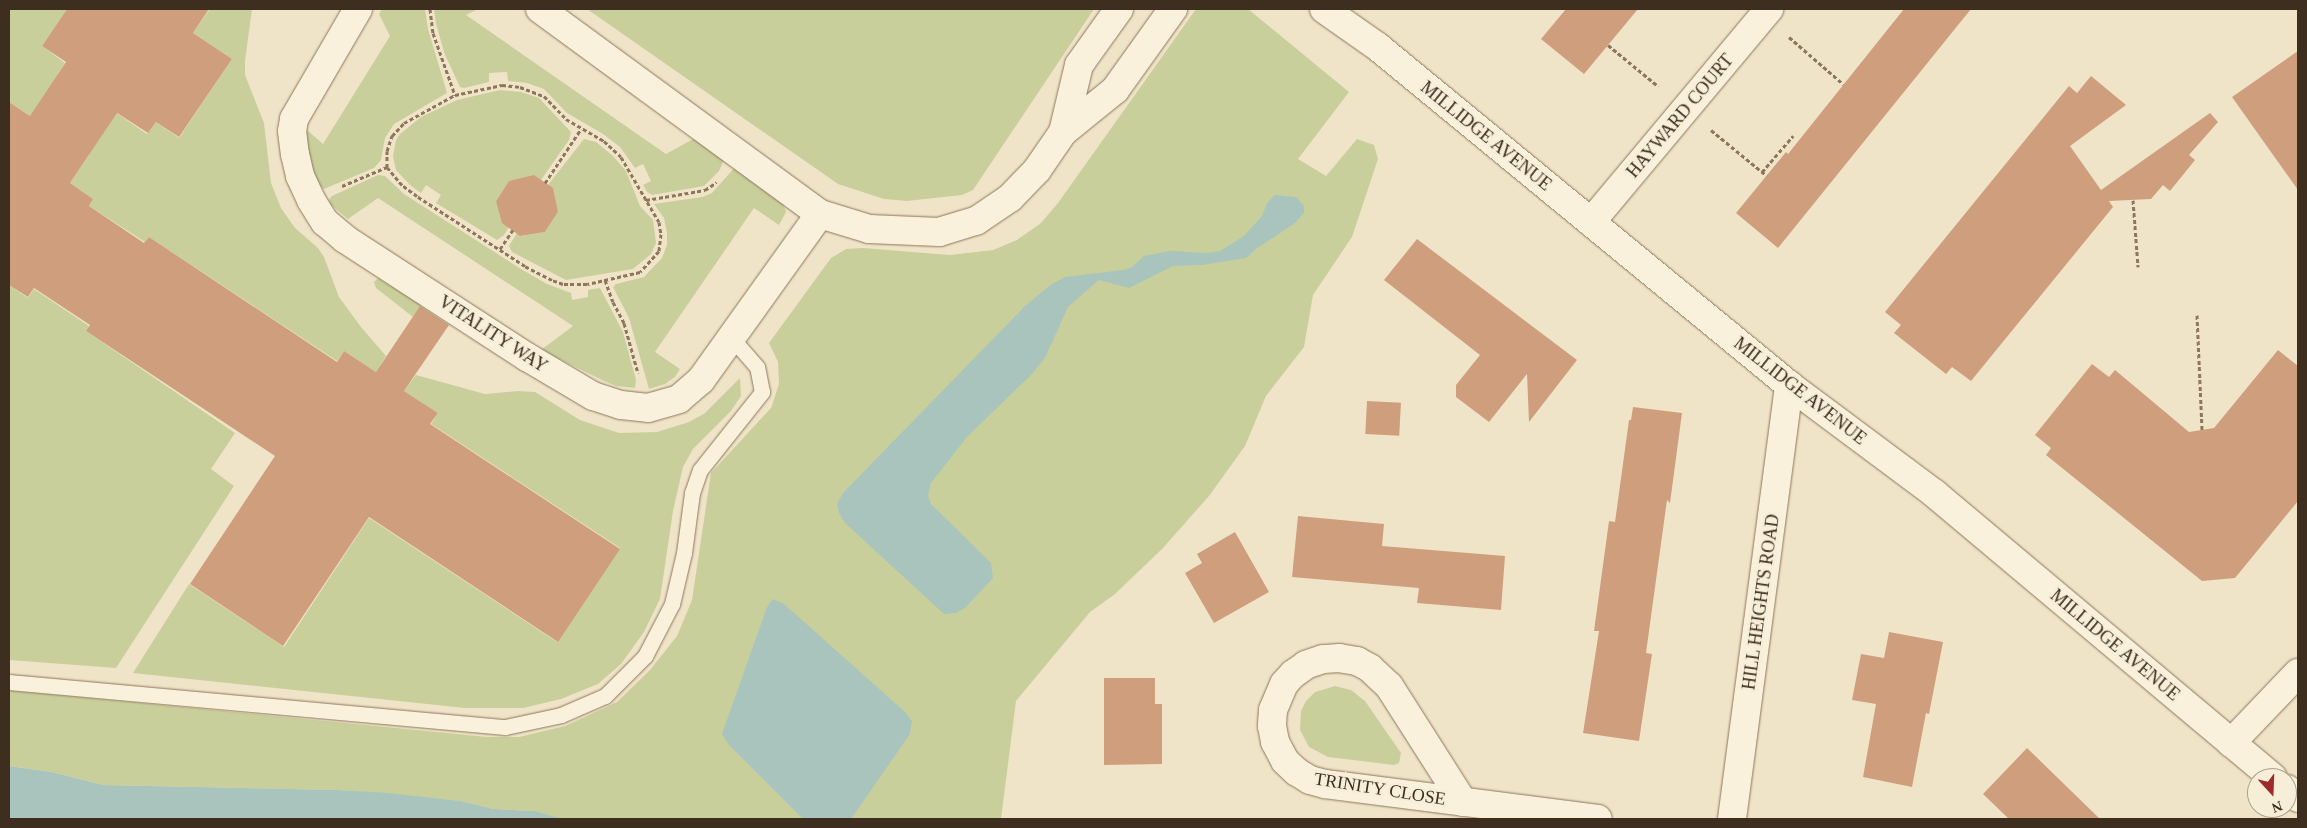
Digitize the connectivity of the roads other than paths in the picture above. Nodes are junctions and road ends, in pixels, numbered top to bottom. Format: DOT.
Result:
graph roads {
  1 [pos="358,9"];
  2 [pos="540,9"];
  3 [pos="1119,9"];
  4 [pos="1173,9"];
  5 [pos="1324,9"];
  6 [pos="1767,12"];
  7 [pos="1064,132"];
  8 [pos="820,214"];
  9 [pos="1591,222"];
  10 [pos="731,337"];
  11 [pos="1789,385"];
  12 [pos="2298,673"];
  13 [pos="9,682"];
  14 [pos="2231,744"];
  15 [pos="2261,768"];
  16 [pos="1463,802"];
  17 [pos="1598,819"];
  18 [pos="1732,819"];
  1 -- 10 [label="street, VITALITY WAY"];
  2 -- 8 [label="street"];
  3 -- 7 [label="street"];
  4 -- 7 [label="street"];
  5 -- 9 [label="street, MILLIDGE AVENUE"];
  6 -- 9 [label="street, HAYWARD COURT"];
  7 -- 8 [label="street"];
  8 -- 10 [label="street, VITALITY WAY"];
  9 -- 11 [label="street, MILLIDGE AVENUE"];
  10 -- 13 [label="lane"];
  11 -- 14 [label="street, MILLIDGE AVENUE"];
  11 -- 18 [label="street, HILL HEIGHTS ROAD"];
  12 -- 14 [label="street"];
  14 -- 15 [label="street, MILLIDGE AVENUE"];
  16 -- 16 [label="street, TRINITY CLOSE"];
  16 -- 17 [label="street, TRINITY CLOSE"];
}
